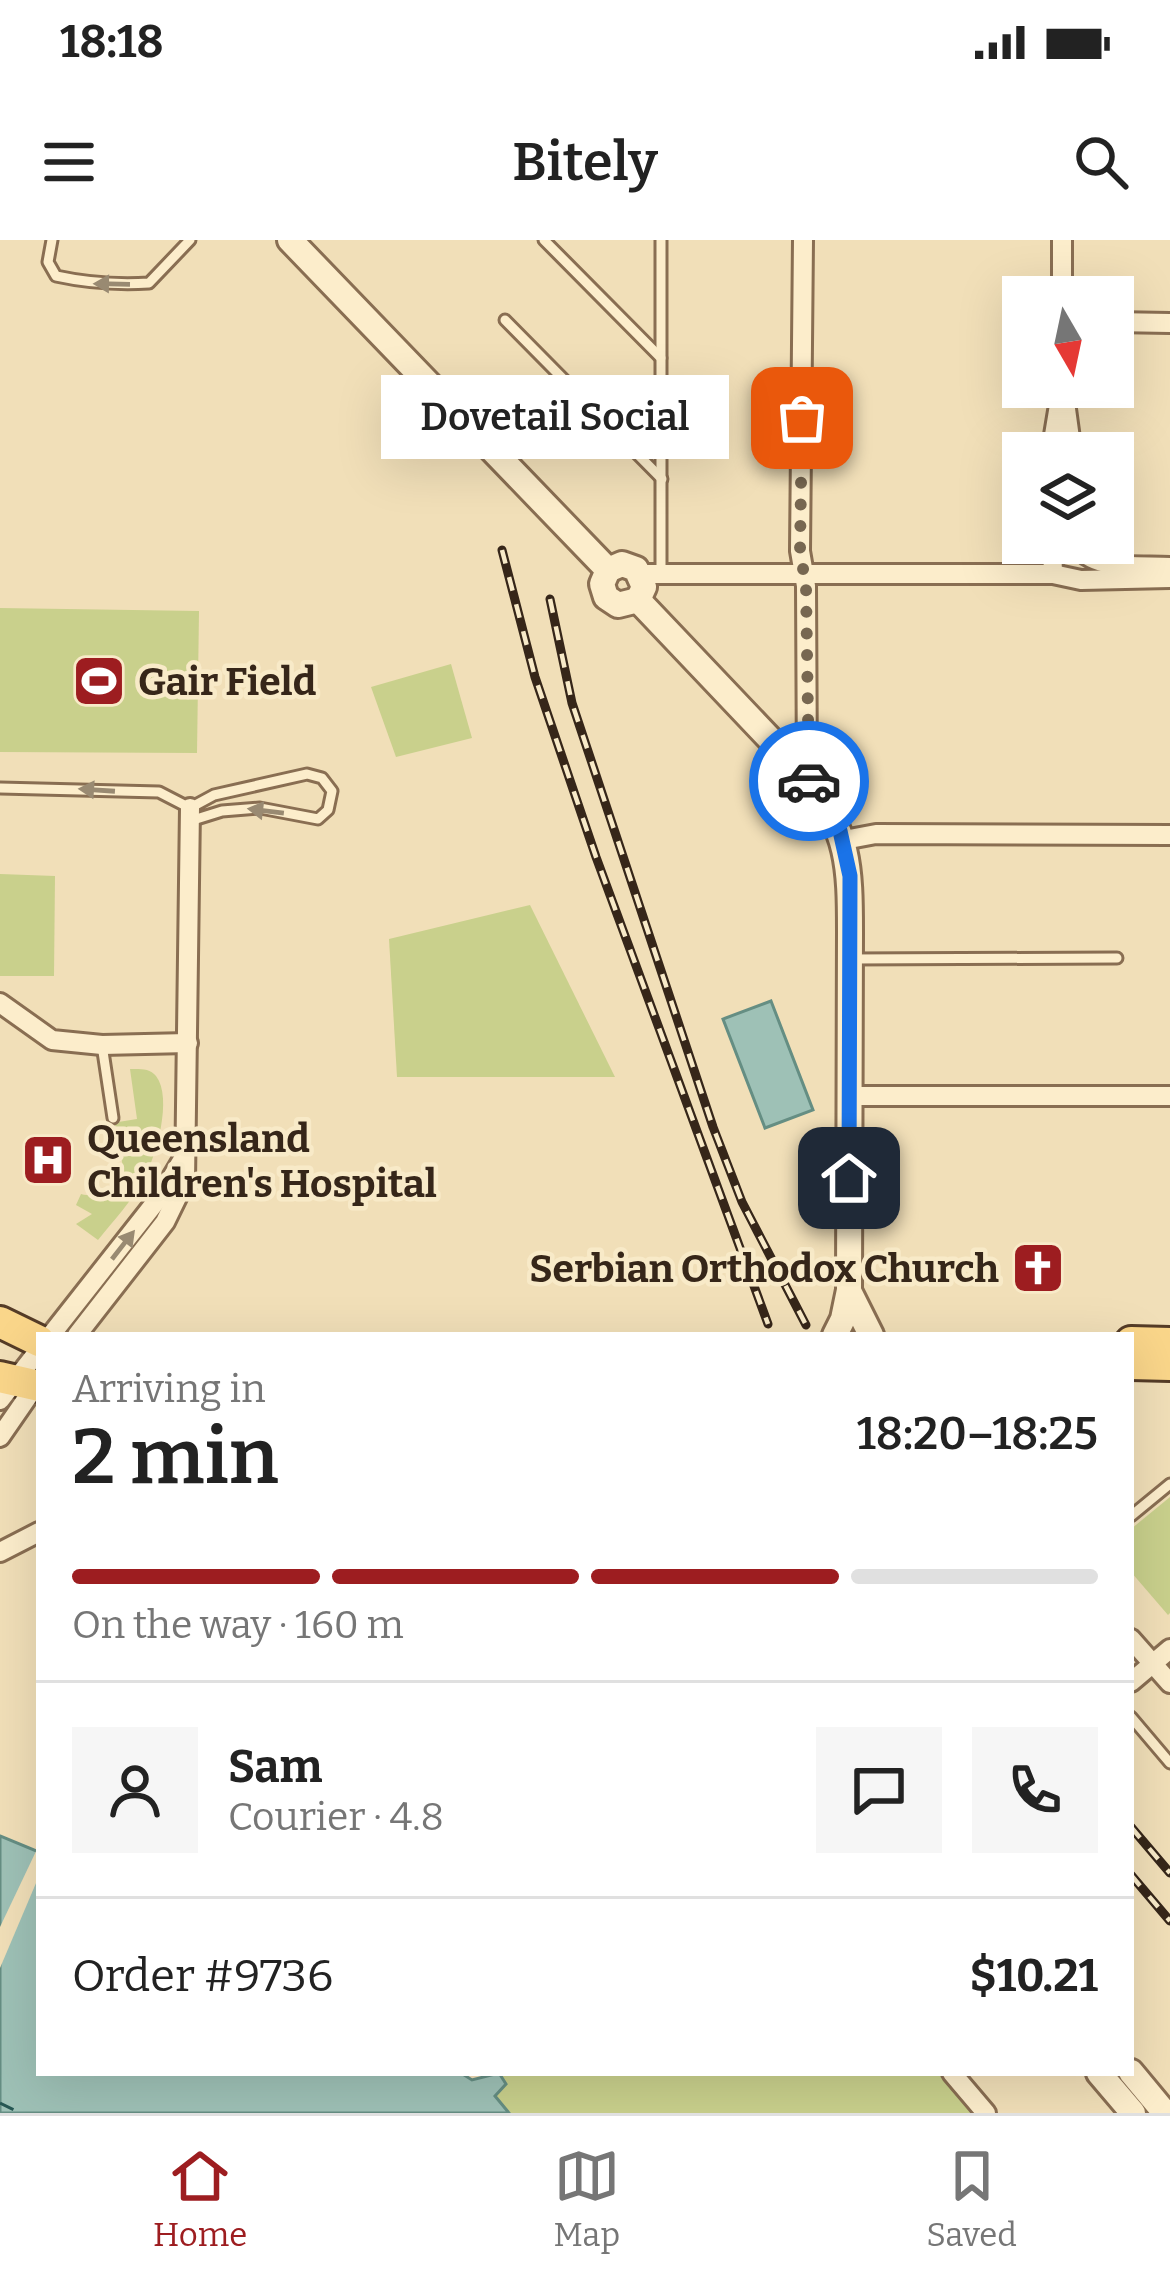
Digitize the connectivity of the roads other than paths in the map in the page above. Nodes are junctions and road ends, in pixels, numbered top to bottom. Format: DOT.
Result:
graph roads {
  1 [pos="52,240"];
  2 [pos="190,240"];
  3 [pos="290,240"];
  4 [pos="544,240"];
  5 [pos="661,240"];
  6 [pos="803,240"];
  7 [pos="1062,240"];
  8 [pos="1062,276"];
  9 [pos="505,320"];
  10 [pos="1134,322"];
  11 [pos="1170,323"];
  12 [pos="661,358"];
  13 [pos="662,478"];
  14 [pos="1053,564"];
  15 [pos="1134,564"];
  16 [pos="1170,566"];
  17 [pos="608,570"];
  18 [pos="803,572"];
  19 [pos="1053,574"];
  20 [pos="1170,578"];
  21 [pos="647,582"];
  22 [pos="807,778"];
  23 [pos="0,788"];
  24 [pos="190,815"];
  25 [pos="1170,835"];
  26 [pos="844,840"];
  27 [pos="1117,958"];
  28 [pos="850,959"];
  29 [pos="0,1003"];
  30 [pos="188,1043"];
  31 [pos="102,1045"];
  32 [pos="850,1096"];
  33 [pos="1170,1096"];
  34 [pos="113,1118"];
  35 [pos="187,1149"];
  36 [pos="849,1290"];
  37 [pos="0,1322"];
  38 [pos="53,1332"];
  39 [pos="79,1332"];
  40 [pos="837,1332"];
  41 [pos="870,1332"];
  42 [pos="1134,1342"];
  43 [pos="1170,1343"];
  44 [pos="36,1344"];
  45 [pos="36,1352"];
  46 [pos="1134,1364"];
  47 [pos="1170,1365"];
  48 [pos="21,1385"];
  49 [pos="0,1437"];
  50 [pos="1170,1484"];
  51 [pos="1134,1514"];
  52 [pos="36,1534"];
  53 [pos="0,1552"];
  54 [pos="1134,1643"];
  55 [pos="1170,1649"];
  56 [pos="1153,1664"];
  57 [pos="1134,1680"];
  58 [pos="1170,1683"];
  59 [pos="1134,1720"];
  60 [pos="1170,1763"];
  61 [pos="955,2076"];
  62 [pos="1102,2076"];
  63 [pos="1134,2076"];
  64 [pos="986,2113"];
  65 [pos="1133,2113"];
  66 [pos="1165,2113"];
  2 -- 1 [label="lane, one-way"];
  3 -- 17 [label="street"];
  4 -- 12 [label="lane"];
  5 -- 12 [label="lane"];
  6 -- 18 [label="street"];
  7 -- 8 [label="street"];
  9 -- 13 [label="lane"];
  10 -- 11 [label="street"];
  12 -- 13 [label="lane"];
  13 -- 21 [label="lane"];
  14 -- 19 [label="street"];
  15 -- 16 [label="street"];
  17 -- 21 [label="street"];
  17 -- 21 [label="street"];
  18 -- 19 [label="street"];
  18 -- 21 [label="street"];
  18 -- 22 [label="street"];
  19 -- 20 [label="street"];
  21 -- 22 [label="street"];
  22 -- 26 [label="street"];
  24 -- 23 [label="lane, one-way"];
  24 -- 24 [label="lane, one-way"];
  24 -- 30 [label="street"];
  25 -- 26 [label="street"];
  26 -- 28 [label="street"];
  27 -- 28 [label="lane"];
  28 -- 32 [label="street"];
  29 -- 31 [label="street"];
  30 -- 31 [label="street"];
  30 -- 35 [label="street"];
  31 -- 34 [label="lane"];
  32 -- 33 [label="street"];
  32 -- 36 [label="street"];
  38 -- 35 [label="street, one-way"];
  35 -- 39 [label="street"];
  36 -- 40 [label="street"];
  36 -- 41 [label="street"];
  37 -- 44 [label="main road"];
  42 -- 43 [label="main road"];
  45 -- 48 [label="street"];
  46 -- 47 [label="main road"];
  48 -- 49 [label="street"];
  50 -- 51 [label="lane"];
  52 -- 53 [label="street"];
  54 -- 56 [label="street"];
  55 -- 56 [label="street"];
  56 -- 57 [label="street"];
  56 -- 58 [label="street"];
  59 -- 60 [label="lane"];
  61 -- 64 [label="street"];
  62 -- 65 [label="street"];
  63 -- 66 [label="street"];
}
